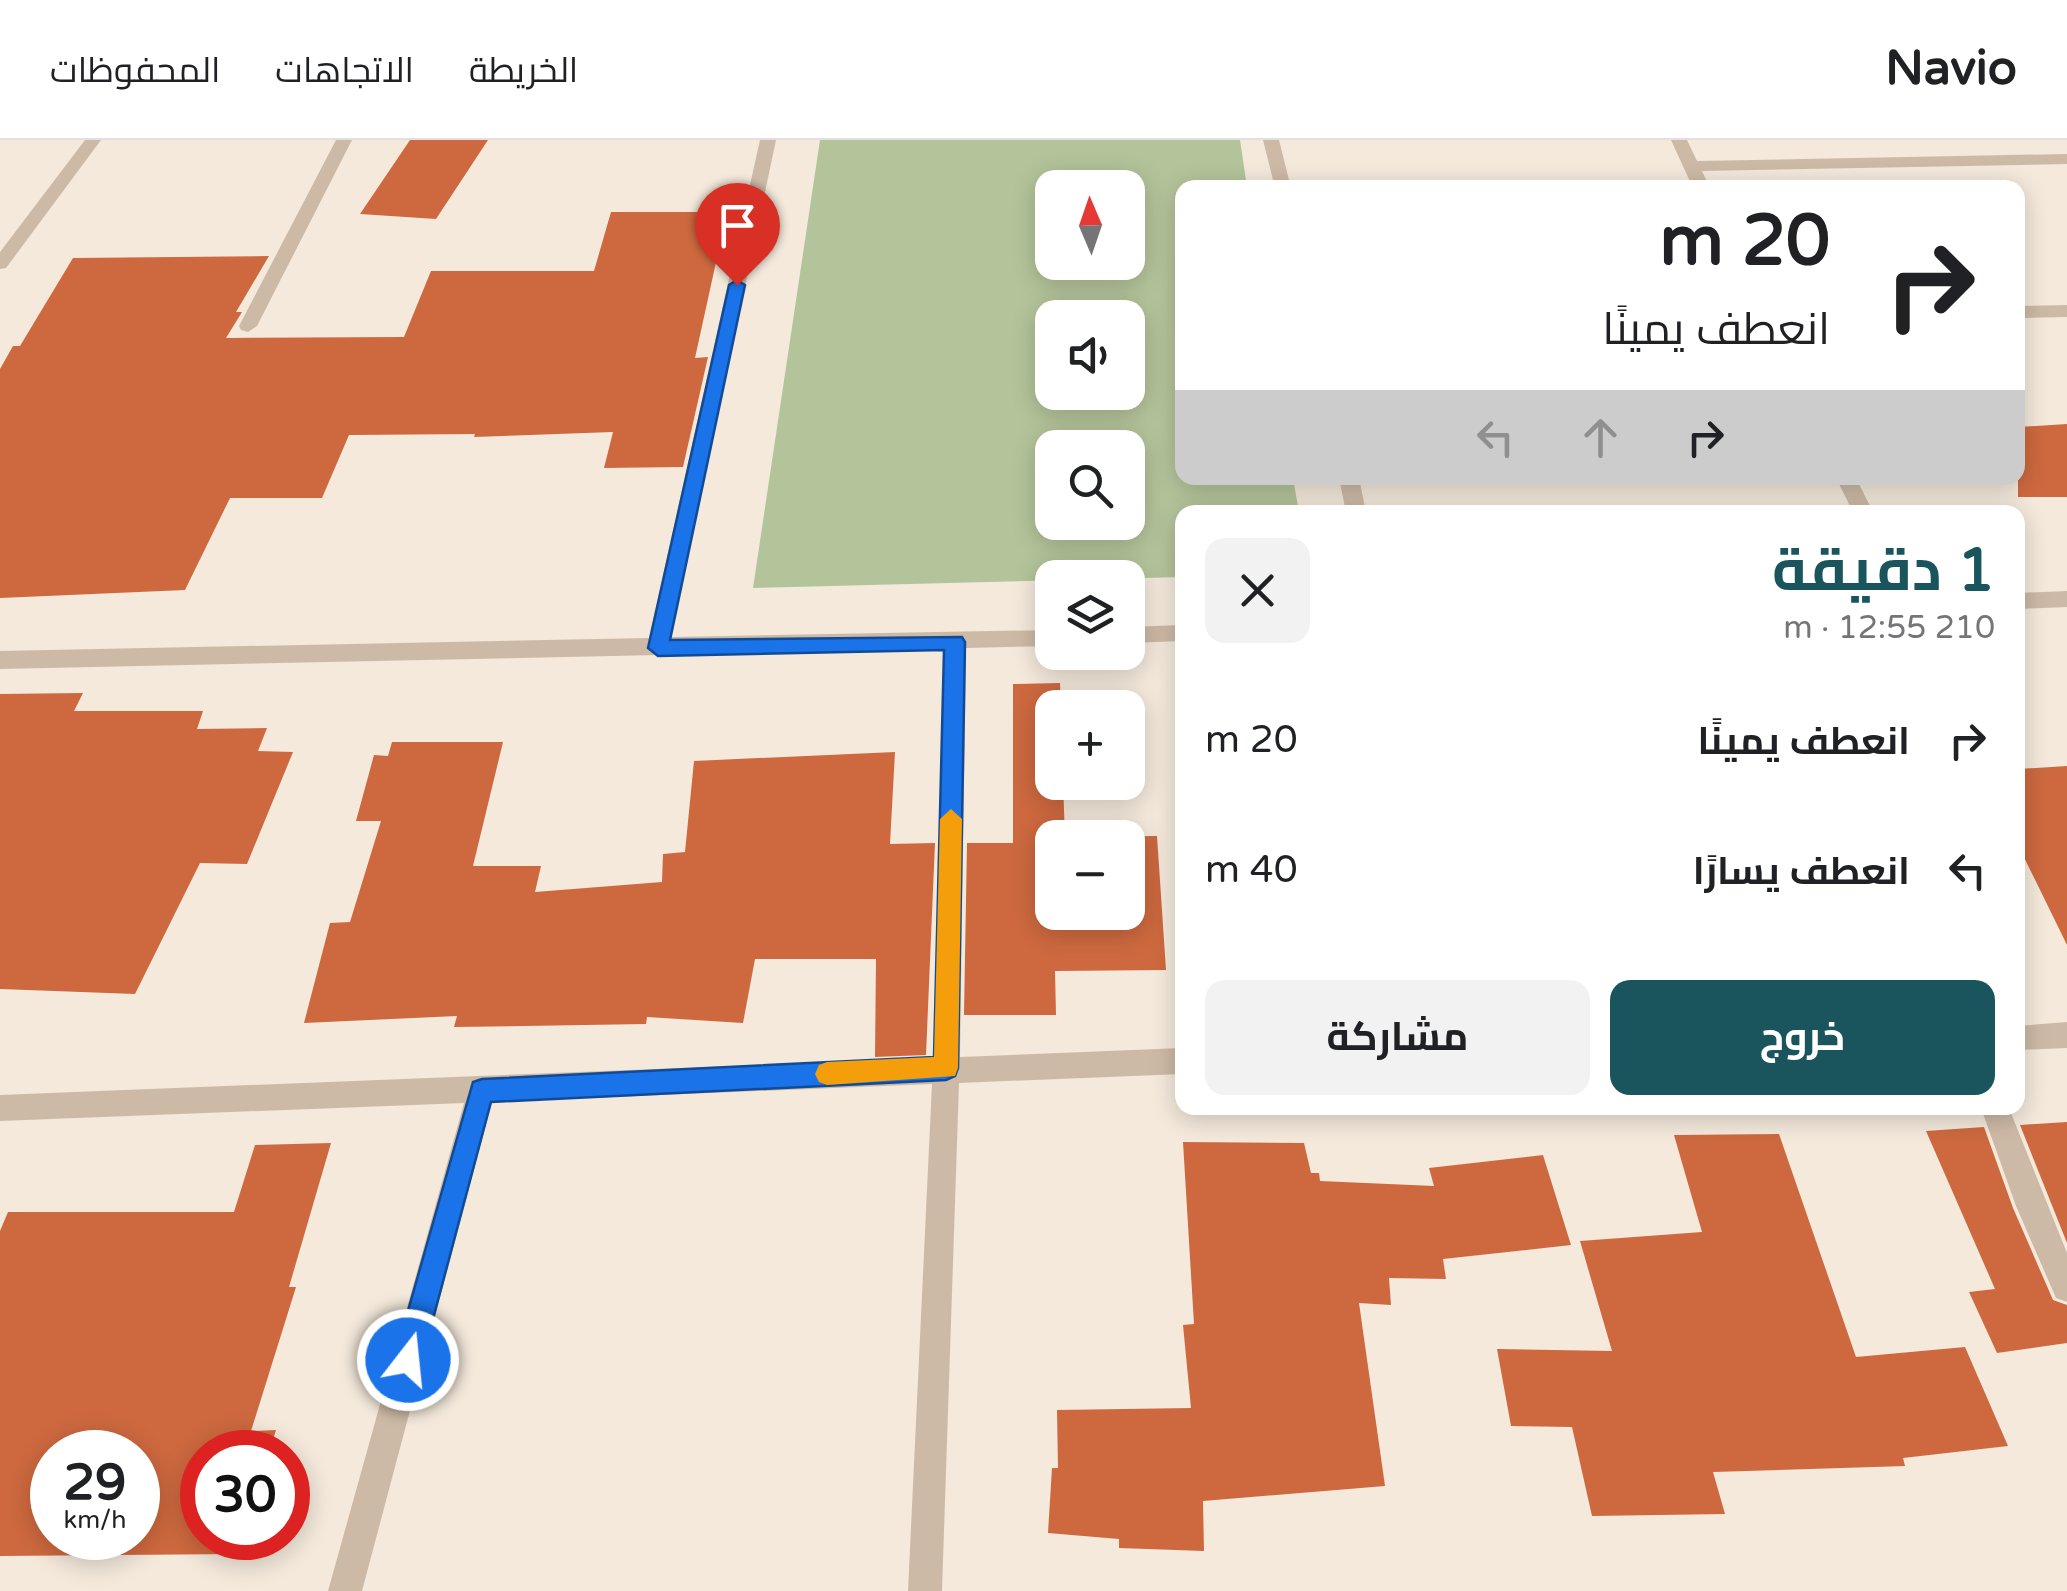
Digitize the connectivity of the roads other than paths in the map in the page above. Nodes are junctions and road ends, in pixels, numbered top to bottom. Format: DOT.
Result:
graph roads {
  1 [pos="94,140"];
  2 [pos="344,140"];
  3 [pos="768,140"];
  4 [pos="1271,140"];
  5 [pos="1679,140"];
  6 [pos="2067,159"];
  7 [pos="1692,166"];
  8 [pos="1281,180"];
  9 [pos="1698,180"];
  10 [pos="0,264"];
  11 [pos="2067,310"];
  12 [pos="2025,312"];
  13 [pos="248,326"];
  14 [pos="2067,599"];
  15 [pos="2025,601"];
  16 [pos="1175,633"];
  17 [pos="1145,634"];
  18 [pos="1035,639"];
  19 [pos="955,642"];
  20 [pos="658,648"];
  21 [pos="0,660"];
  22 [pos="2067,1036"];
  23 [pos="2025,1038"];
  24 [pos="1175,1061"];
  25 [pos="946,1068"];
  26 [pos="482,1091"];
  27 [pos="0,1108"];
  28 [pos="1998,1115"];
  29 [pos="2067,1287"];
  30 [pos="345,1591"];
  31 [pos="925,1591"];
  1 -- 10 [label="street"];
  2 -- 13 [label="street"];
  3 -- 20 [label="street"];
  4 -- 8 [label="street"];
  5 -- 7 [label="street"];
  6 -- 7 [label="street"];
  7 -- 9 [label="street"];
  11 -- 12 [label="street"];
  14 -- 15 [label="street"];
  16 -- 17 [label="street"];
  18 -- 19 [label="street"];
  19 -- 20 [label="street"];
  19 -- 25 [label="street"];
  20 -- 21 [label="street"];
  22 -- 23 [label="street"];
  24 -- 25 [label="street"];
  25 -- 26 [label="street"];
  25 -- 31 [label="street"];
  26 -- 27 [label="street"];
  26 -- 30 [label="street"];
  28 -- 29 [label="street"];
}
